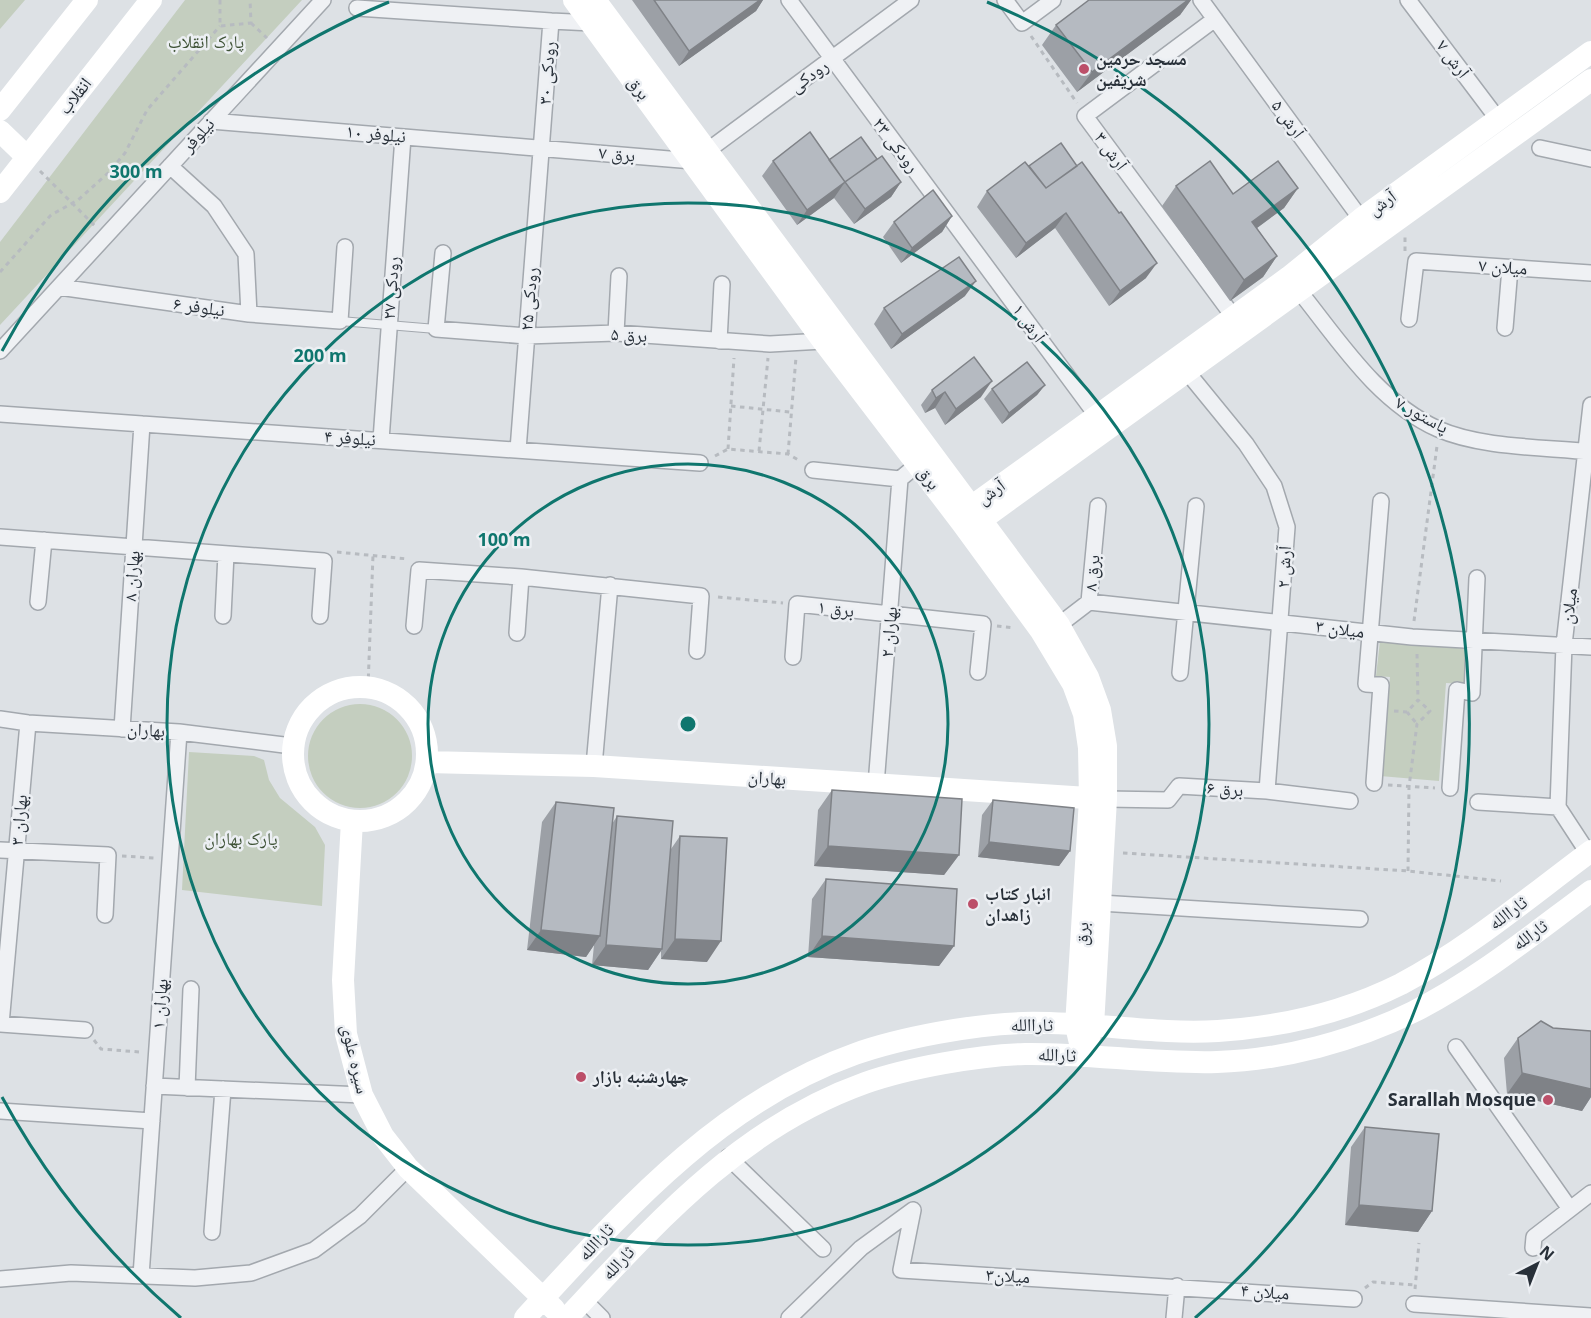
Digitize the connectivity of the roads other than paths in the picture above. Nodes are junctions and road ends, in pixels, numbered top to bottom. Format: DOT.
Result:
graph roads {
  1 [pos="87,0"];
  2 [pos="151,0"];
  3 [pos="323,0"];
  4 [pos="574,0"];
  5 [pos="595,0"];
  6 [pos="789,0"];
  7 [pos="911,0"];
  8 [pos="1005,0"];
  9 [pos="1053,0"];
  10 [pos="1201,0"];
  11 [pos="1408,0"];
  12 [pos="357,8"];
  13 [pos="1215,19"];
  14 [pos="551,21"];
  15 [pos="591,23"];
  16 [pos="1591,52"];
  17 [pos="831,59"];
  18 [pos="1590,82"];
  19 [pos="0,110"];
  20 [pos="1497,118"];
  21 [pos="211,121"];
  22 [pos="0,131"];
  23 [pos="403,136"];
  24 [pos="542,148"];
  25 [pos="1540,148"];
  26 [pos="700,156"];
  27 [pos="27,157"];
  28 [pos="1591,159"];
  29 [pos="170,166"];
  30 [pos="0,192"];
  31 [pos="1361,219"];
  32 [pos="960,231"];
  33 [pos="345,247"];
  34 [pos="443,253"];
  35 [pos="1510,268"];
  36 [pos="1591,273"];
  37 [pos="619,276"];
  38 [pos="722,284"];
  39 [pos="1294,284"];
  40 [pos="59,287"];
  41 [pos="249,314"];
  42 [pos="1233,316"];
  43 [pos="1409,319"];
  44 [pos="340,321"];
  45 [pos="388,326"];
  46 [pos="1505,328"];
  47 [pos="436,329"];
  48 [pos="616,333"];
  49 [pos="526,336"];
  50 [pos="718,341"];
  51 [pos="823,341"];
  52 [pos="0,351"];
  53 [pos="1182,365"];
  54 [pos="1591,405"];
  55 [pos="0,414"];
  56 [pos="1097,416"];
  57 [pos="142,424"];
  58 [pos="381,440"];
  59 [pos="518,450"];
  60 [pos="1589,452"];
  61 [pos="700,464"];
  62 [pos="918,464"];
  63 [pos="813,470"];
  64 [pos="900,479"];
  65 [pos="1381,501"];
  66 [pos="1098,506"];
  67 [pos="1196,506"];
  68 [pos="971,517"];
  69 [pos="0,537"];
  70 [pos="44,540"];
  71 [pos="134,547"];
  72 [pos="226,554"];
  73 [pos="521,577"];
  74 [pos="1477,578"];
  75 [pos="610,585"];
  76 [pos="38,602"];
  77 [pos="1089,602"];
  78 [pos="1186,611"];
  79 [pos="891,615"];
  80 [pos="223,616"];
  81 [pos="320,616"];
  82 [pos="1281,622"];
  83 [pos="1059,625"];
  84 [pos="414,626"];
  85 [pos="517,633"];
  86 [pos="1369,633"];
  87 [pos="1474,640"];
  88 [pos="1564,645"];
  89 [pos="1591,647"];
  90 [pos="697,651"];
  91 [pos="793,657"];
  92 [pos="978,672"];
  93 [pos="1180,673"];
  94 [pos="0,719"];
  95 [pos="28,723"];
  96 [pos="122,729"];
  97 [pos="178,732"];
  98 [pos="292,746"];
  99 [pos="427,762"];
  100 [pos="594,766"];
  101 [pos="1374,783"];
  102 [pos="876,785"];
  103 [pos="1450,788"];
  104 [pos="1267,791"];
  105 [pos="1098,799"];
  106 [pos="1350,801"];
  107 [pos="1478,802"];
  108 [pos="1558,807"];
  109 [pos="352,821"];
  110 [pos="0,850"];
  111 [pos="16,850"];
  112 [pos="1590,852"];
  113 [pos="1591,891"];
  114 [pos="1100,903"];
  115 [pos="105,915"];
  116 [pos="1360,919"];
  117 [pos="191,989"];
  118 [pos="1,1024"];
  119 [pos="1085,1026"];
  120 [pos="85,1029"];
  121 [pos="1456,1047"];
  122 [pos="1083,1056"];
  123 [pos="154,1086"];
  124 [pos="187,1088"];
  125 [pos="223,1089"];
  126 [pos="362,1095"];
  127 [pos="0,1111"];
  128 [pos="152,1121"];
  129 [pos="728,1158"];
  130 [pos="408,1168"];
  131 [pos="1591,1193"];
  132 [pos="1570,1209"];
  133 [pos="212,1232"];
  134 [pos="1533,1248"];
  135 [pos="823,1249"];
  136 [pos="141,1276"];
  137 [pos="0,1279"];
  138 [pos="1177,1286"];
  139 [pos="543,1299"];
  140 [pos="1354,1299"];
  141 [pos="584,1300"];
  142 [pos="1414,1304"];
  143 [pos="1556,1316"];
  144 [pos="1591,1316"];
  145 [pos="525,1318"];
  146 [pos="566,1318"];
  147 [pos="602,1318"];
  148 [pos="789,1318"];
  149 [pos="1174,1318"];
  1 -- 19 [label="street"];
  2 -- 27 [label="street, انقلاب"];
  3 -- 21 [label="street, نیلوفر"];
  4 -- 15 [label="street, برق"];
  5 -- 26 [label="street, برق"];
  6 -- 17 [label="street, رودکی ۲۳"];
  7 -- 17 [label="street, رودکی"];
  8 -- 9 [label="street"];
  10 -- 13 [label="street, آرش ۵"];
  11 -- 20 [label="street, آرش ۷"];
  12 -- 14 [label="street, رودکی ۳۰"];
  13 -- 31 [label="street, آرش ۵"];
  13 -- 42 [label="street, آرش ۳"];
  14 -- 15 [label="street"];
  14 -- 24 [label="street, رودکی ۳۰"];
  15 -- 26 [label="street, برق"];
  16 -- 20 [label="street, آرش"];
  17 -- 26 [label="street, رودکی"];
  17 -- 32 [label="street, رودکی ۲۳"];
  18 -- 39 [label="street, آرش"];
  20 -- 31 [label="street, آرش"];
  21 -- 23 [label="street, نیلوفر ۱۰"];
  21 -- 29 [label="street, نیلوفر"];
  22 -- 27 [label="street"];
  23 -- 24 [label="street, نیلوفر ۱۰"];
  23 -- 45 [label="street, رودکی ۲۷"];
  24 -- 26 [label="street, برق ۷"];
  24 -- 49 [label="street, رودکی ۲۵"];
  25 -- 28 [label="street"];
  26 -- 51 [label="street, برق"];
  26 -- 68 [label="street, برق"];
  27 -- 30 [label="street, انقلاب"];
  29 -- 40 [label="street, نیلوفر"];
  29 -- 41 [label="street"];
  31 -- 39 [label="street, آرش"];
  32 -- 56 [label="street, آرش ۱"];
  33 -- 44 [label="street"];
  34 -- 47 [label="street"];
  35 -- 36 [label="street, میلان ۷"];
  35 -- 43 [label="street, میلان ۷"];
  35 -- 46 [label="street"];
  37 -- 48 [label="street"];
  38 -- 50 [label="street"];
  39 -- 42 [label="street, آرش"];
  39 -- 53 [label="street, آرش"];
  39 -- 60 [label="street, پاستور ۷"];
  40 -- 41 [label="street, نیلوفر ۶"];
  40 -- 52 [label="street, نیلوفر"];
  41 -- 44 [label="street, نیلوفر ۶"];
  42 -- 53 [label="street, آرش"];
  44 -- 45 [label="lane"];
  45 -- 47 [label="lane"];
  45 -- 58 [label="street, رودکی ۲۷"];
  47 -- 49 [label="street, برق ۵"];
  48 -- 49 [label="street, برق ۵"];
  48 -- 50 [label="street, برق ۵"];
  49 -- 59 [label="street, رودکی ۲۵"];
  50 -- 51 [label="street, برق ۵"];
  51 -- 62 [label="street, برق"];
  53 -- 56 [label="street, آرش"];
  53 -- 68 [label="street, آرش"];
  53 -- 82 [label="street, آرش ۲"];
  54 -- 60 [label="street, میلان"];
  55 -- 57 [label="street, نیلوفر ۴"];
  56 -- 68 [label="street, آرش"];
  57 -- 58 [label="street, نیلوفر ۴"];
  57 -- 71 [label="street, بهاران ۸"];
  58 -- 59 [label="street, نیلوفر ۴"];
  59 -- 61 [label="street, نیلوفر ۴"];
  60 -- 88 [label="street, میلان"];
  62 -- 64 [label="street"];
  62 -- 68 [label="street, برق"];
  63 -- 64 [label="street"];
  64 -- 79 [label="street, بهاران ۲"];
  65 -- 86 [label="street"];
  66 -- 77 [label="street, برق ۸"];
  67 -- 78 [label="street"];
  68 -- 83 [label="street, برق"];
  68 -- 105 [label="street, برق"];
  69 -- 70 [label="street"];
  70 -- 71 [label="street"];
  70 -- 76 [label="street"];
  71 -- 72 [label="street"];
  71 -- 96 [label="street, بهاران ۸"];
  72 -- 80 [label="street"];
  72 -- 81 [label="street"];
  73 -- 75 [label="street"];
  73 -- 84 [label="street"];
  73 -- 85 [label="street"];
  74 -- 87 [label="street"];
  75 -- 90 [label="street"];
  75 -- 100 [label="street"];
  77 -- 78 [label="street, میلان ۳"];
  77 -- 83 [label="street, برق ۸"];
  78 -- 82 [label="street, میلان ۳"];
  78 -- 93 [label="street"];
  79 -- 91 [label="street, برق ۱"];
  79 -- 92 [label="street, برق ۱"];
  79 -- 102 [label="street, بهاران ۲"];
  82 -- 86 [label="street, میلان ۳"];
  82 -- 104 [label="street, آرش ۲"];
  83 -- 105 [label="street, برق"];
  86 -- 87 [label="street, میلان ۳"];
  86 -- 101 [label="street"];
  87 -- 88 [label="street, میلان ۳"];
  87 -- 103 [label="street"];
  88 -- 89 [label="street, میلان ۳"];
  88 -- 108 [label="street, میلان"];
  94 -- 95 [label="street, بهاران"];
  95 -- 96 [label="street, بهاران"];
  95 -- 111 [label="street, بهاران ۳"];
  96 -- 97 [label="street, بهاران"];
  97 -- 98 [label="street, بهاران"];
  97 -- 123 [label="street, بهاران ۱"];
  98 -- 99 [label="street"];
  98 -- 109 [label="street"];
  99 -- 100 [label="street, بهاران"];
  99 -- 109 [label="street"];
  100 -- 102 [label="street, بهاران"];
  102 -- 105 [label="street, بهاران"];
  104 -- 105 [label="street, برق ۶"];
  104 -- 106 [label="street, برق ۶"];
  105 -- 114 [label="street, برق"];
  105 -- 119 [label="street, برق"];
  107 -- 108 [label="street"];
  108 -- 112 [label="street"];
  109 -- 126 [label="street, سیره علوی"];
  110 -- 111 [label="street"];
  111 -- 115 [label="street"];
  111 -- 118 [label="street, بهاران ۳"];
  112 -- 119 [label="street, ثاراالله"];
  113 -- 122 [label="street, ثارالله"];
  114 -- 116 [label="street"];
  114 -- 119 [label="street, برق"];
  117 -- 124 [label="street"];
  118 -- 120 [label="street"];
  119 -- 122 [label="street"];
  119 -- 139 [label="street, ثاراالله"];
  121 -- 132 [label="street"];
  122 -- 129 [label="street, ثارالله"];
  123 -- 124 [label="street"];
  123 -- 128 [label="street, بهاران ۱"];
  124 -- 125 [label="street"];
  125 -- 126 [label="street"];
  125 -- 133 [label="street"];
  126 -- 130 [label="street, سیره علوی"];
  127 -- 128 [label="street"];
  128 -- 136 [label="street, بهاران ۱"];
  129 -- 135 [label="street"];
  129 -- 141 [label="street, ثارالله"];
  130 -- 136 [label="street"];
  130 -- 139 [label="street, سیره علوی"];
  131 -- 132 [label="street"];
  132 -- 134 [label="street"];
  136 -- 137 [label="street"];
  138 -- 140 [label="street, میلان ۴"];
  138 -- 148 [label="street, میلان۳"];
  138 -- 149 [label="street"];
  139 -- 145 [label="street, ثاراالله"];
  139 -- 146 [label="street, سیره علوی"];
  141 -- 146 [label="street, ثارالله"];
  141 -- 147 [label="street"];
  142 -- 143 [label="street"];
  143 -- 144 [label="street"];
}
